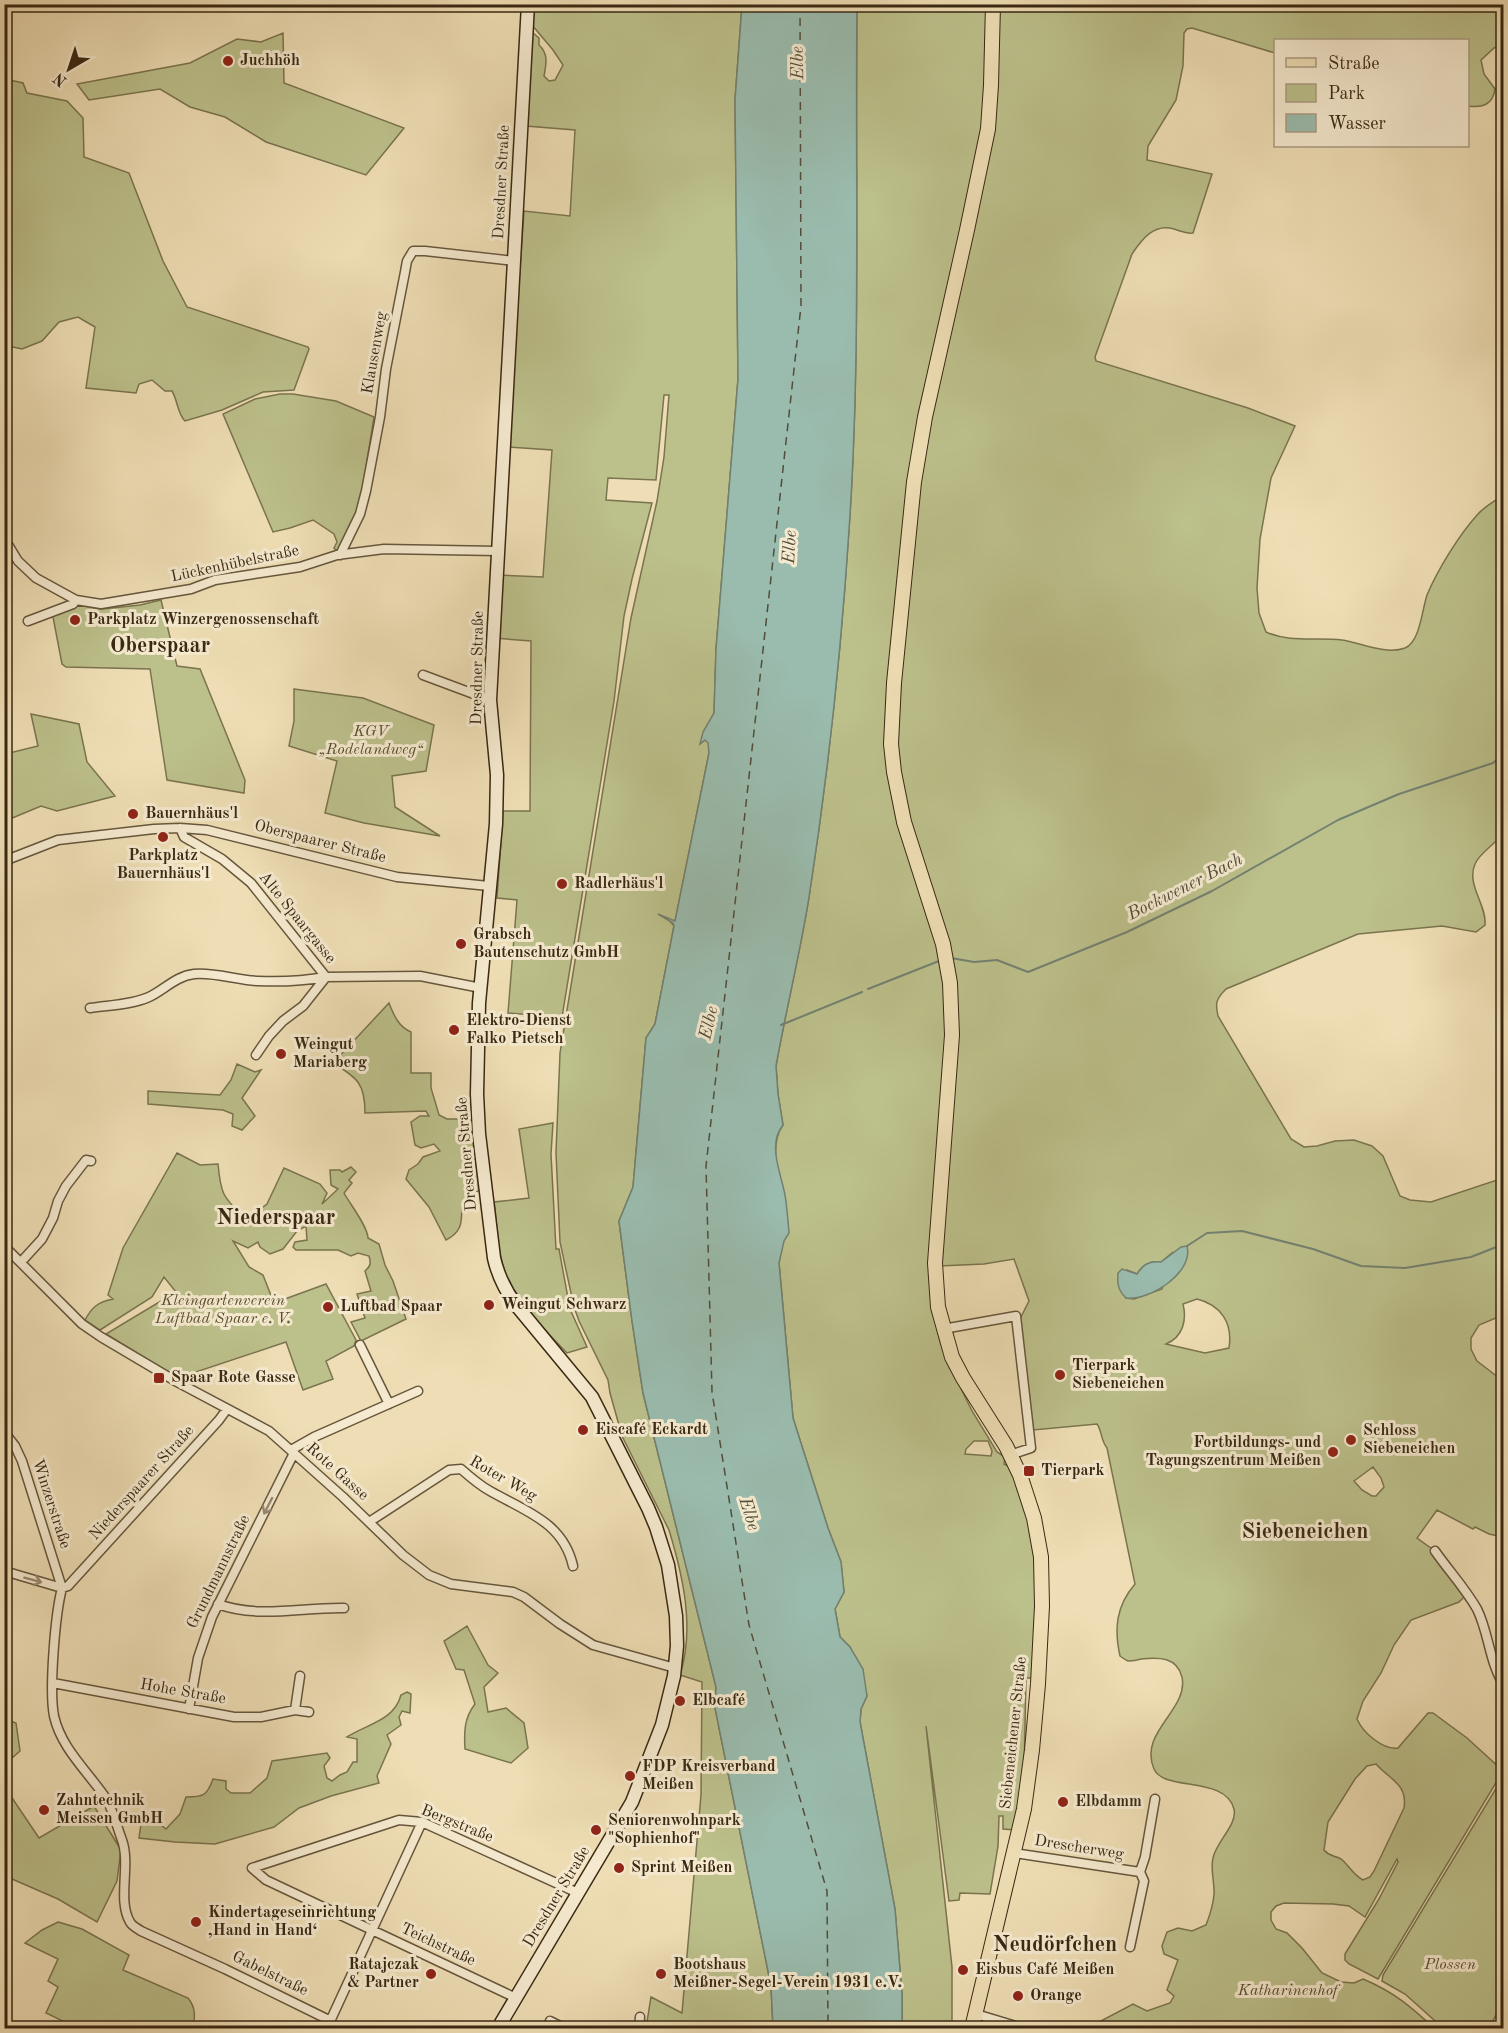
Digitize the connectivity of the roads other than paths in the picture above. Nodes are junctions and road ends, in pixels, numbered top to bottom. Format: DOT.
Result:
graph roads {
  1 [pos="528,4"];
  2 [pos="993,4"];
  3 [pos="515,261"];
  4 [pos="4,538"];
  5 [pos="498,551"];
  6 [pos="337,555"];
  7 [pos="76,600"];
  8 [pos="28,621"];
  9 [pos="423,675"];
  10 [pos="490,700"];
  11 [pos="180,828"];
  12 [pos="4,861"];
  13 [pos="489,886"];
  14 [pos="326,977"];
  15 [pos="481,987"];
  16 [pos="90,1008"];
  17 [pos="256,1055"];
  18 [pos="91,1161"];
  19 [pos="4,1246"];
  20 [pos="21,1262"];
  21 [pos="943,1329"];
  22 [pos="360,1345"];
  23 [pos="418,1391"];
  24 [pos="389,1404"];
  25 [pos="227,1409"];
  26 [pos="4,1432"];
  27 [pos="293,1452"];
  28 [pos="1010,1455"];
  29 [pos="369,1522"];
  30 [pos="1435,1551"];
  31 [pos="573,1566"];
  32 [pos="4,1571"];
  33 [pos="57,1573"];
  34 [pos="77,1577"];
  35 [pos="62,1588"];
  36 [pos="218,1604"];
  37 [pos="344,1608"];
  38 [pos="1503,1665"];
  39 [pos="675,1668"];
  40 [pos="1497,1673"];
  41 [pos="300,1676"];
  42 [pos="53,1683"];
  43 [pos="1503,1685"];
  44 [pos="189,1710"];
  45 [pos="295,1710"];
  46 [pos="309,1712"];
  47 [pos="1155,1799"];
  48 [pos="422,1822"];
  49 [pos="1014,1853"];
  50 [pos="252,1869"];
  51 [pos="1140,1872"];
  52 [pos="578,1893"];
  53 [pos="372,1931"];
  54 [pos="1130,1947"];
  55 [pos="516,1998"];
  56 [pos="976,2014"];
  57 [pos="640,2017"];
  58 [pos="550,2021"];
  59 [pos="329,2025"];
  60 [pos="499,2028"];
  61 [pos="564,2028"];
  62 [pos="639,2028"];
  63 [pos="972,2028"];
  64 [pos="1022,2028"];
  1 -- 3 [label="main road, Dresdner Straße"];
  2 -- 21 [label="main road, Siebeneichener Straße"];
  3 -- 5 [label="main road, Dresdner Straße"];
  3 -- 6 [label="street, Klausenweg"];
  4 -- 7 [label="street, Lückenhübelstraße"];
  5 -- 6 [label="street, Lückenhübelstraße"];
  5 -- 10 [label="main road, Dresdner Straße"];
  6 -- 7 [label="street, Lückenhübelstraße"];
  7 -- 8 [label="street"];
  9 -- 10 [label="street"];
  10 -- 13 [label="main road, Dresdner Straße"];
  11 -- 12 [label="street, Oberspaarer Straße"];
  11 -- 13 [label="street, Oberspaarer Straße"];
  11 -- 14 [label="street, Alte Spaargasse"];
  13 -- 15 [label="main road, Dresdner Straße"];
  14 -- 15 [label="street, Alte Spaargasse"];
  14 -- 16 [label="street"];
  14 -- 17 [label="street"];
  15 -- 39 [label="main road, Dresdner Straße"];
  18 -- 20 [label="street"];
  19 -- 20 [label="street, Rote Gasse"];
  20 -- 25 [label="street, Rote Gasse"];
  21 -- 28 [label="main road, Siebeneichener Straße"];
  21 -- 28 [label="street"];
  22 -- 24 [label="street"];
  23 -- 24 [label="street"];
  24 -- 27 [label="street"];
  25 -- 27 [label="street, Rote Gasse"];
  25 -- 34 [label="street, Niederspaarer Straße"];
  26 -- 33 [label="street, Winzerstraße"];
  27 -- 29 [label="street, Rote Gasse"];
  27 -- 36 [label="street, Grundmannstraße, one-way"];
  28 -- 49 [label="main road, Siebeneichener Straße"];
  29 -- 31 [label="street, Roter Weg"];
  29 -- 39 [label="street, Rote Gasse"];
  30 -- 40 [label="street"];
  32 -- 35 [label="street, one-way"];
  33 -- 34 [label="street"];
  33 -- 35 [label="street, Winzerstraße"];
  34 -- 35 [label="street, Niederspaarer Straße"];
  35 -- 42 [label="street"];
  36 -- 37 [label="street"];
  36 -- 44 [label="street, Grundmannstraße"];
  38 -- 40 [label="street"];
  39 -- 52 [label="main road, Dresdner Straße"];
  40 -- 43 [label="street"];
  41 -- 45 [label="street"];
  42 -- 44 [label="street, Hohe Straße"];
  42 -- 59 [label="street, Gabelstraße"];
  44 -- 45 [label="street, Hohe Straße"];
  45 -- 46 [label="street, Hohe Straße"];
  47 -- 51 [label="street, Drescherweg"];
  48 -- 50 [label="street, Bergstraße"];
  48 -- 52 [label="street, Bergstraße"];
  48 -- 53 [label="street"];
  49 -- 51 [label="street, Drescherweg"];
  49 -- 56 [label="main road, Siebeneichener Straße"];
  50 -- 53 [label="street, Teichstraße"];
  51 -- 54 [label="street, Drescherweg"];
  52 -- 55 [label="main road, Dresdner Straße"];
  53 -- 55 [label="street, Teichstraße"];
  53 -- 59 [label="street"];
  55 -- 60 [label="main road, Dresdner Straße"];
  56 -- 63 [label="main road, Siebeneichener Straße"];
  56 -- 64 [label="street"];
  57 -- 62 [label="street"];
  58 -- 61 [label="street"];
}
